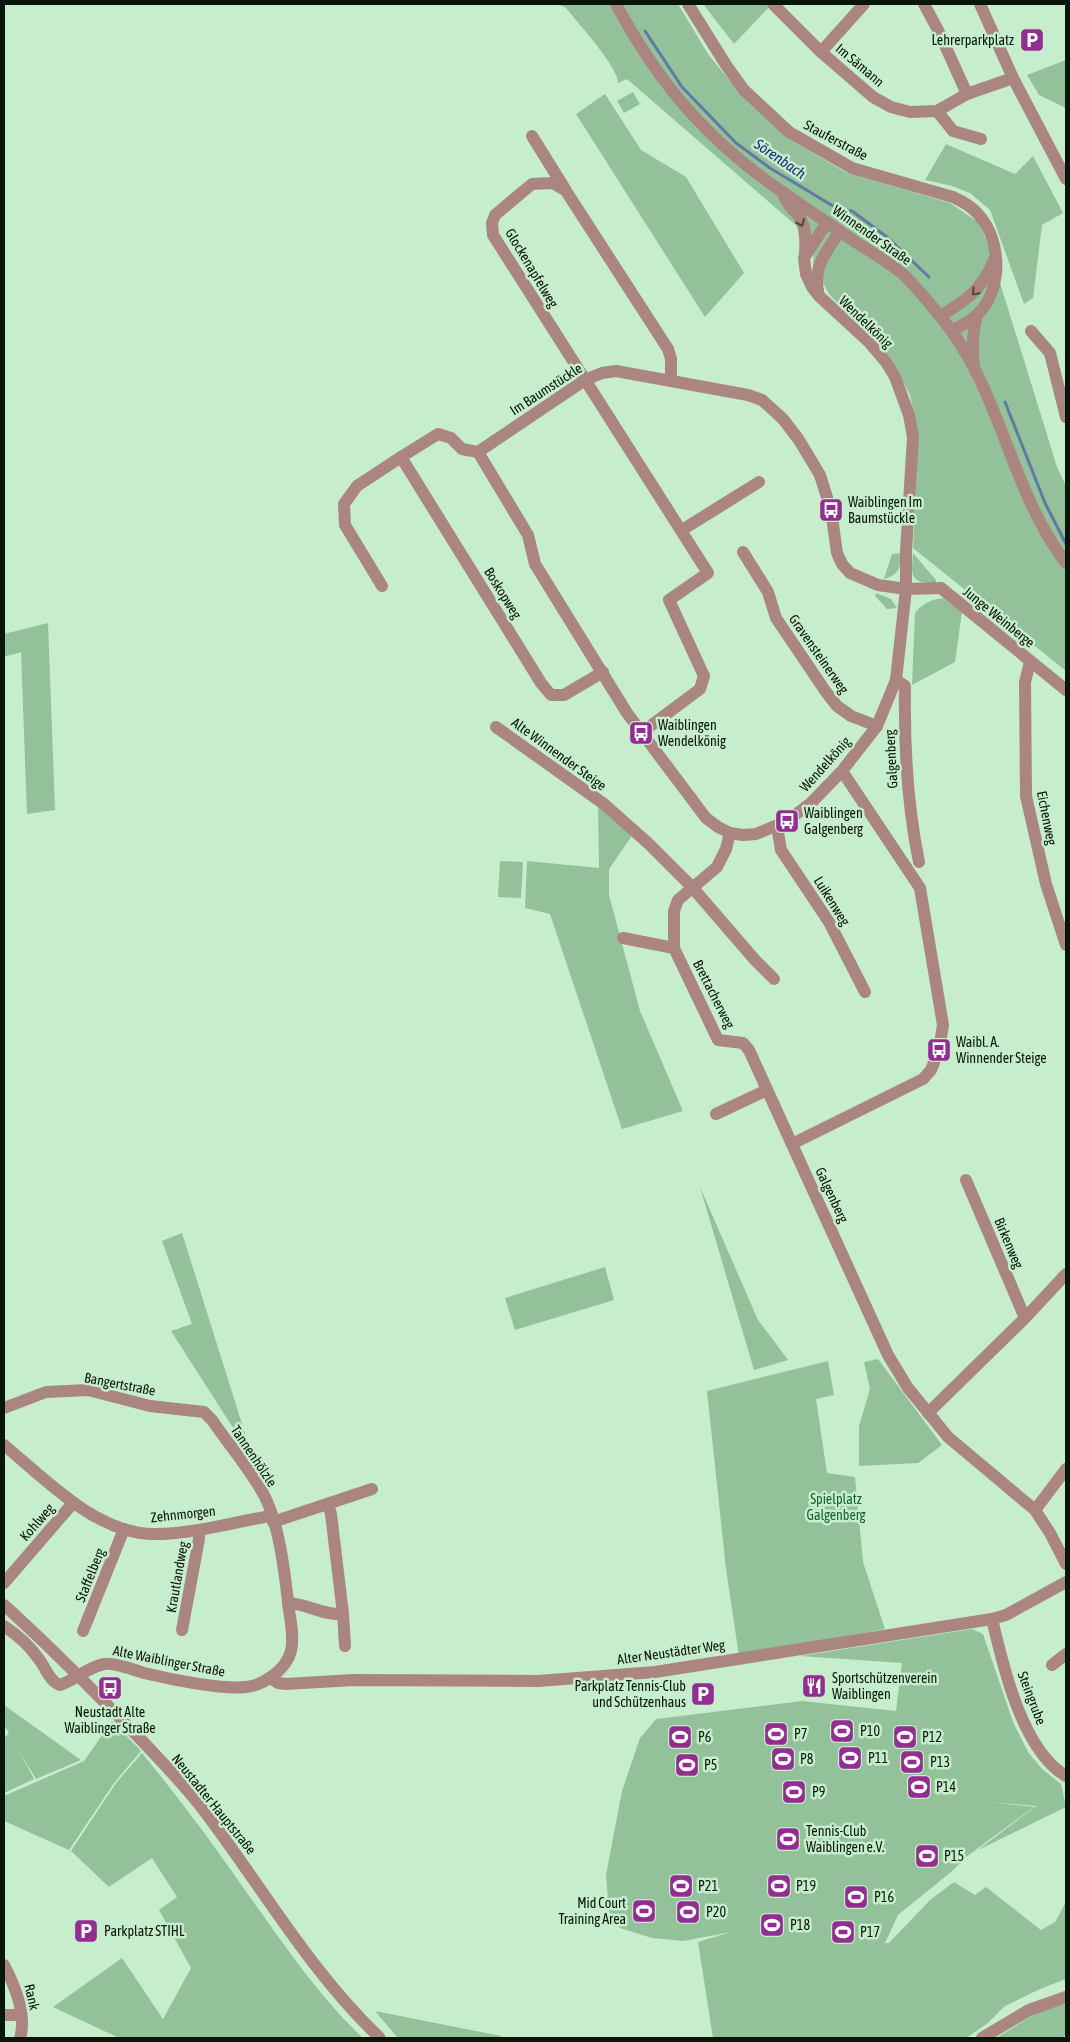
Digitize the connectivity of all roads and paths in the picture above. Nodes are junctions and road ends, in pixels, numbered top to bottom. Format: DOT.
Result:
graph roads {
  1 [pos="616,4"];
  2 [pos="688,4"];
  3 [pos="773,4"];
  4 [pos="864,4"];
  5 [pos="924,4"];
  6 [pos="980,4"];
  7 [pos="821,52"];
  8 [pos="1013,78"];
  9 [pos="967,94"];
  10 [pos="937,111"];
  11 [pos="532,136"];
  12 [pos="981,139"];
  13 [pos="1066,179"];
  14 [pos="566,191"];
  15 [pos="783,192"];
  16 [pos="827,222"];
  17 [pos="840,231"];
  18 [pos="995,256"];
  19 [pos="804,258"];
  20 [pos="819,296"];
  21 [pos="977,314"];
  22 [pos="941,316"];
  23 [pos="952,331"];
  24 [pos="1031,331"];
  25 [pos="974,367"];
  26 [pos="671,379"];
  27 [pos="584,380"];
  28 [pos="1066,417"];
  29 [pos="478,452"];
  30 [pos="401,457"];
  31 [pos="759,482"];
  32 [pos="682,530"];
  33 [pos="743,552"];
  34 [pos="1066,563"];
  35 [pos="382,586"];
  36 [pos="906,589"];
  37 [pos="1030,662"];
  38 [pos="603,672"];
  39 [pos="896,680"];
  40 [pos="1066,690"];
  41 [pos="877,726"];
  42 [pos="496,727"];
  43 [pos="641,733"];
  44 [pos="842,771"];
  45 [pos="777,826"];
  46 [pos="730,833"];
  47 [pos="915,840"];
  48 [pos="898,856"];
  49 [pos="919,862"];
  50 [pos="692,887"];
  51 [pos="623,938"];
  52 [pos="1066,945"];
  53 [pos="674,948"];
  54 [pos="774,979"];
  55 [pos="865,992"];
  56 [pos="768,1090"];
  57 [pos="716,1114"];
  58 [pos="792,1144"];
  59 [pos="966,1180"];
  60 [pos="1066,1274"];
  61 [pos="1026,1318"];
  62 [pos="4,1408"];
  63 [pos="204,1412"];
  64 [pos="928,1413"];
  65 [pos="4,1445"];
  66 [pos="1066,1469"];
  67 [pos="372,1489"];
  68 [pos="73,1503"];
  69 [pos="328,1504"];
  70 [pos="1035,1510"];
  71 [pos="272,1519"];
  72 [pos="124,1529"];
  73 [pos="199,1530"];
  74 [pos="1066,1564"];
  75 [pos="1066,1582"];
  76 [pos="4,1583"];
  77 [pos="288,1603"];
  78 [pos="4,1605"];
  79 [pos="343,1614"];
  80 [pos="992,1619"];
  81 [pos="4,1626"];
  82 [pos="182,1630"];
  83 [pos="83,1631"];
  84 [pos="346,1646"];
  85 [pos="1066,1654"];
  86 [pos="1052,1665"];
  87 [pos="79,1676"];
  88 [pos="270,1678"];
  89 [pos="1066,1776"];
  90 [pos="4,1965"];
  91 [pos="1066,1997"];
  92 [pos="4,2015"];
  93 [pos="21,2015"];
  94 [pos="20,2038"];
  95 [pos="380,2038"];
  96 [pos="982,2038"];
  1 -- 15 [label="street, Winnender Straße"];
  2 -- 18 [label="street, Stauferstraße"];
  3 -- 7 [label="street, Im Sämann"];
  4 -- 7 [label="street, Im Sämann"];
  5 -- 9 [label="street"];
  6 -- 8 [label="street"];
  7 -- 10 [label="street, Im Sämann"];
  8 -- 9 [label="street, Im Sämann"];
  8 -- 13 [label="street"];
  9 -- 10 [label="street, Im Sämann"];
  10 -- 12 [label="street"];
  11 -- 14 [label="street"];
  14 -- 26 [label="street"];
  14 -- 27 [label="street, Glockenapfelweg"];
  15 -- 16 [label="street, Winnender Straße"];
  15 -- 19 [label="street, Wendelkönig, one-way"];
  16 -- 17 [label="street, Winnender Straße"];
  16 -- 19 [label="street"];
  17 -- 20 [label="street, Wendelkönig"];
  17 -- 22 [label="street, Winnender Straße"];
  18 -- 21 [label="street, Stauferstraße"];
  18 -- 22 [label="street, one-way"];
  19 -- 20 [label="street, Wendelkönig"];
  20 -- 36 [label="street, Wendelkönig"];
  21 -- 23 [label="street, Stauferstraße"];
  21 -- 25 [label="street, Stauferstraße"];
  22 -- 23 [label="street, Winnender Straße"];
  23 -- 25 [label="street, Winnender Straße"];
  24 -- 28 [label="street"];
  25 -- 34 [label="street, Winnender Straße"];
  26 -- 27 [label="street, Im Baumstückle"];
  26 -- 36 [label="street, Im Baumstückle"];
  27 -- 29 [label="street, Im Baumstückle"];
  27 -- 32 [label="street"];
  29 -- 30 [label="street"];
  29 -- 38 [label="street"];
  30 -- 35 [label="street"];
  30 -- 38 [label="street, Boskopweg"];
  31 -- 32 [label="street"];
  32 -- 43 [label="street"];
  33 -- 41 [label="street, Gravensteinerweg"];
  36 -- 37 [label="street, Junge Weinberge"];
  36 -- 39 [label="street, Wendelkönig"];
  37 -- 40 [label="street, Junge Weinberge"];
  37 -- 52 [label="street, Eichenweg"];
  38 -- 43 [label="street"];
  39 -- 41 [label="street, Wendelkönig"];
  39 -- 47 [label="street, Galgenberg"];
  41 -- 44 [label="street, Wendelkönig"];
  42 -- 50 [label="street, Alte Winnender Steige"];
  43 -- 46 [label="street, Wendelkönig"];
  44 -- 45 [label="street, Wendelkönig"];
  44 -- 48 [label="street"];
  45 -- 46 [label="street, Wendelkönig"];
  45 -- 55 [label="street, Luikenweg"];
  46 -- 50 [label="street, Brettacherweg"];
  47 -- 48 [label="street"];
  47 -- 49 [label="street, Galgenberg"];
  48 -- 58 [label="street"];
  50 -- 53 [label="street, Brettacherweg"];
  50 -- 54 [label="street"];
  51 -- 53 [label="street"];
  53 -- 56 [label="street, Brettacherweg"];
  56 -- 57 [label="street"];
  56 -- 58 [label="street, Brettacherweg"];
  58 -- 64 [label="street, Galgenberg"];
  59 -- 61 [label="street, Birkenweg"];
  60 -- 61 [label="street"];
  61 -- 64 [label="street"];
  62 -- 63 [label="street, Bangertstraße"];
  63 -- 71 [label="street, Tannenhölzle"];
  64 -- 70 [label="street, Galgenberg"];
  65 -- 68 [label="street, Zehnmorgen"];
  66 -- 70 [label="street"];
  67 -- 69 [label="street"];
  68 -- 72 [label="street, Zehnmorgen"];
  68 -- 76 [label="street, Kohlweg"];
  69 -- 71 [label="street"];
  69 -- 79 [label="street"];
  70 -- 74 [label="street, Galgenberg"];
  71 -- 73 [label="street, Zehnmorgen"];
  71 -- 77 [label="street, Tannenhölzle"];
  72 -- 73 [label="street, Zehnmorgen"];
  72 -- 83 [label="street, Staffelberg"];
  73 -- 82 [label="street, Krautlandweg"];
  75 -- 80 [label="street, Alter Neustädter Weg"];
  77 -- 79 [label="street"];
  77 -- 88 [label="street, Tannenhölzle"];
  78 -- 87 [label="street, Neustadter Hauptstraße"];
  79 -- 84 [label="street"];
  80 -- 88 [label="street, Alter Neustädter Weg"];
  80 -- 89 [label="street, Steingrube"];
  81 -- 87 [label="street, Alte Waiblinger Straße"];
  85 -- 86 [label="street"];
  87 -- 88 [label="street, Alte Waiblinger Straße"];
  87 -- 95 [label="street, Neustadter Hauptstraße"];
  90 -- 93 [label="street, Rank"];
  91 -- 96 [label="street"];
  92 -- 93 [label="street"];
  93 -- 94 [label="street, Rank"];
}
